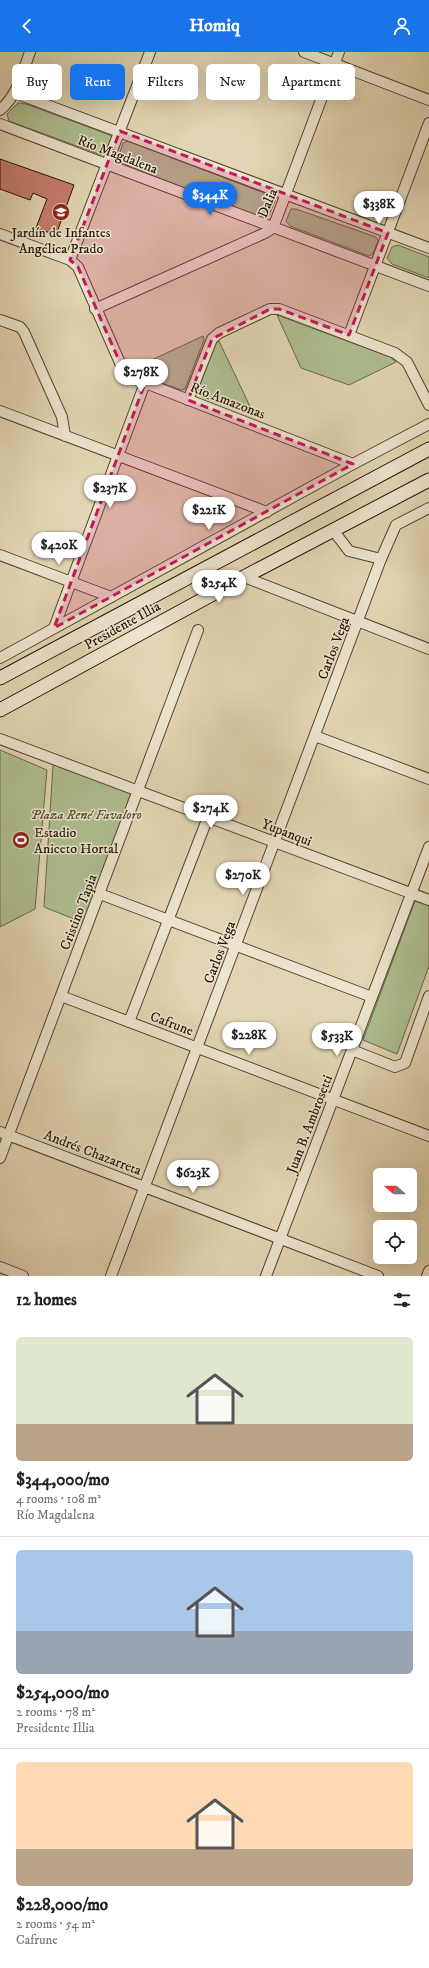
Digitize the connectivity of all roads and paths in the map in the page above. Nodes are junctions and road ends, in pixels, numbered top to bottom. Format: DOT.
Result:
graph roads {
  1 [pos="30,52"];
  2 [pos="150,52"];
  3 [pos="304,52"];
  4 [pos="339,52"];
  5 [pos="26,64"];
  6 [pos="334,64"];
  7 [pos="355,72"];
  8 [pos="12,97"];
  9 [pos="34,100"];
  10 [pos="321,100"];
  11 [pos="429,100"];
  12 [pos="0,110"];
  13 [pos="429,123"];
  14 [pos="0,124"];
  15 [pos="120,131"];
  16 [pos="107,164"];
  17 [pos="286,194"];
  18 [pos="273,228"];
  19 [pos="388,233"];
  20 [pos="0,234"];
  21 [pos="429,248"];
  22 [pos="70,260"];
  23 [pos="376,265"];
  24 [pos="429,286"];
  25 [pos="96,308"];
  26 [pos="0,320"];
  27 [pos="349,335"];
  28 [pos="145,382"];
  29 [pos="188,400"];
  30 [pos="429,405"];
  31 [pos="1,414"];
  32 [pos="429,424"];
  33 [pos="65,436"];
  34 [pos="429,449"];
  35 [pos="118,456"];
  36 [pos="353,464"];
  37 [pos="429,480"];
  38 [pos="429,508"];
  39 [pos="267,512"];
  40 [pos="333,530"];
  41 [pos="0,555"];
  42 [pos="381,559"];
  43 [pos="244,576"];
  44 [pos="71,582"];
  45 [pos="111,597"];
  46 [pos="358,622"];
  47 [pos="54,628"];
  48 [pos="198,630"];
  49 [pos="429,649"];
  50 [pos="0,658"];
  51 [pos="0,678"];
  52 [pos="0,710"];
  53 [pos="314,736"];
  54 [pos="0,739"];
  55 [pos="429,779"];
  56 [pos="139,790"];
  57 [pos="208,817"];
  58 [pos="275,842"];
  59 [pos="429,847"];
  60 [pos="100,894"];
  61 [pos="411,894"];
  62 [pos="429,900"];
  63 [pos="168,920"];
  64 [pos="236,946"];
  65 [pos="61,996"];
  66 [pos="429,996"];
  67 [pos="372,997"];
  68 [pos="129,1022"];
  69 [pos="197,1048"];
  70 [pos="352,1050"];
  71 [pos="333,1099"];
  72 [pos="4,1134"];
  73 [pos="429,1136"];
  74 [pos="0,1158"];
  75 [pos="145,1187"];
  76 [pos="280,1239"];
  77 [pos="0,1267"];
  78 [pos="429,1271"];
  79 [pos="23,1276"];
  80 [pos="111,1276"];
  81 [pos="266,1276"];
  82 [pos="378,1276"];
  83 [pos="427,1276"];
  1 -- 5 [label="street"];
  2 -- 15 [label="street"];
  3 -- 6 [label="street"];
  4 -- 6 [label="street, Dalia"];
  7 -- 11 [label="street"];
  8 -- 12 [label="street"];
  9 -- 15 [label="street, Río Magdalena"];
  10 -- 17 [label="street, Dalia"];
  13 -- 19 [label="street"];
  14 -- 16 [label="street, Río Magdalena"];
  15 -- 16 [label="street"];
  15 -- 17 [label="street, Río Magdalena"];
  16 -- 18 [label="street, Río Magdalena"];
  16 -- 22 [label="street"];
  17 -- 18 [label="street, Dalia"];
  17 -- 19 [label="street, Río Magdalena"];
  18 -- 23 [label="street, Río Magdalena"];
  18 -- 25 [label="street, Dalia"];
  19 -- 21 [label="street, Río Magdalena"];
  19 -- 23 [label="street"];
  20 -- 22 [label="street"];
  22 -- 25 [label="street, Río Amazonas"];
  23 -- 24 [label="street, Río Magdalena"];
  23 -- 27 [label="street"];
  25 -- 28 [label="street, Río Amazonas"];
  26 -- 33 [label="street"];
  27 -- 29 [label="street"];
  27 -- 30 [label="street"];
  28 -- 29 [label="street, Río Amazonas"];
  28 -- 35 [label="street"];
  29 -- 36 [label="street, Río Amazonas"];
  31 -- 33 [label="street"];
  32 -- 36 [label="street"];
  33 -- 35 [label="street"];
  34 -- 51 [label="main road, Presidente Illia"];
  35 -- 39 [label="street"];
  35 -- 44 [label="street"];
  36 -- 39 [label="street"];
  37 -- 40 [label="main road, Presidente Illia"];
  38 -- 42 [label="street, Carlos Vega"];
  39 -- 45 [label="street"];
  40 -- 42 [label="street"];
  40 -- 43 [label="main road, Presidente Illia"];
  41 -- 44 [label="street"];
  42 -- 46 [label="street, Carlos Vega"];
  43 -- 46 [label="street"];
  43 -- 52 [label="main road, Presidente Illia"];
  44 -- 45 [label="street"];
  44 -- 47 [label="street"];
  45 -- 47 [label="street"];
  46 -- 49 [label="street"];
  46 -- 53 [label="street, Carlos Vega"];
  47 -- 50 [label="street"];
  48 -- 56 [label="street, Cristino Tapia"];
  53 -- 55 [label="street"];
  53 -- 58 [label="street, Carlos Vega"];
  54 -- 56 [label="street, Yupanqui"];
  56 -- 57 [label="street, Yupanqui"];
  56 -- 60 [label="street, Cristino Tapia"];
  57 -- 58 [label="street, Yupanqui"];
  57 -- 63 [label="street"];
  58 -- 61 [label="street, Yupanqui"];
  58 -- 64 [label="street, Carlos Vega"];
  59 -- 61 [label="street, Juan B. Ambrosetti"];
  60 -- 63 [label="street"];
  60 -- 65 [label="street, Cristino Tapia"];
  61 -- 62 [label="street, Yupanqui"];
  61 -- 67 [label="street, Juan B. Ambrosetti"];
  63 -- 64 [label="street"];
  63 -- 68 [label="street"];
  64 -- 67 [label="street"];
  64 -- 69 [label="street, Carlos Vega"];
  65 -- 68 [label="street, Cafrune"];
  65 -- 72 [label="street, Cristino Tapia"];
  66 -- 70 [label="street"];
  67 -- 70 [label="street, Juan B. Ambrosetti"];
  68 -- 69 [label="street, Cafrune"];
  69 -- 71 [label="street, Cafrune"];
  69 -- 75 [label="street, Carlos Vega"];
  70 -- 71 [label="street, Juan B. Ambrosetti"];
  71 -- 73 [label="street, Cafrune"];
  71 -- 76 [label="street, Juan B. Ambrosetti"];
  72 -- 74 [label="street, Cristino Tapia"];
  72 -- 75 [label="street, Andrés Chazarreta"];
  75 -- 76 [label="street, Andrés Chazarreta"];
  75 -- 80 [label="street, Carlos Vega"];
  76 -- 81 [label="street, Juan B. Ambrosetti"];
  76 -- 82 [label="street, Andrés Chazarreta"];
  77 -- 79 [label="street"];
  78 -- 83 [label="street"];
}
